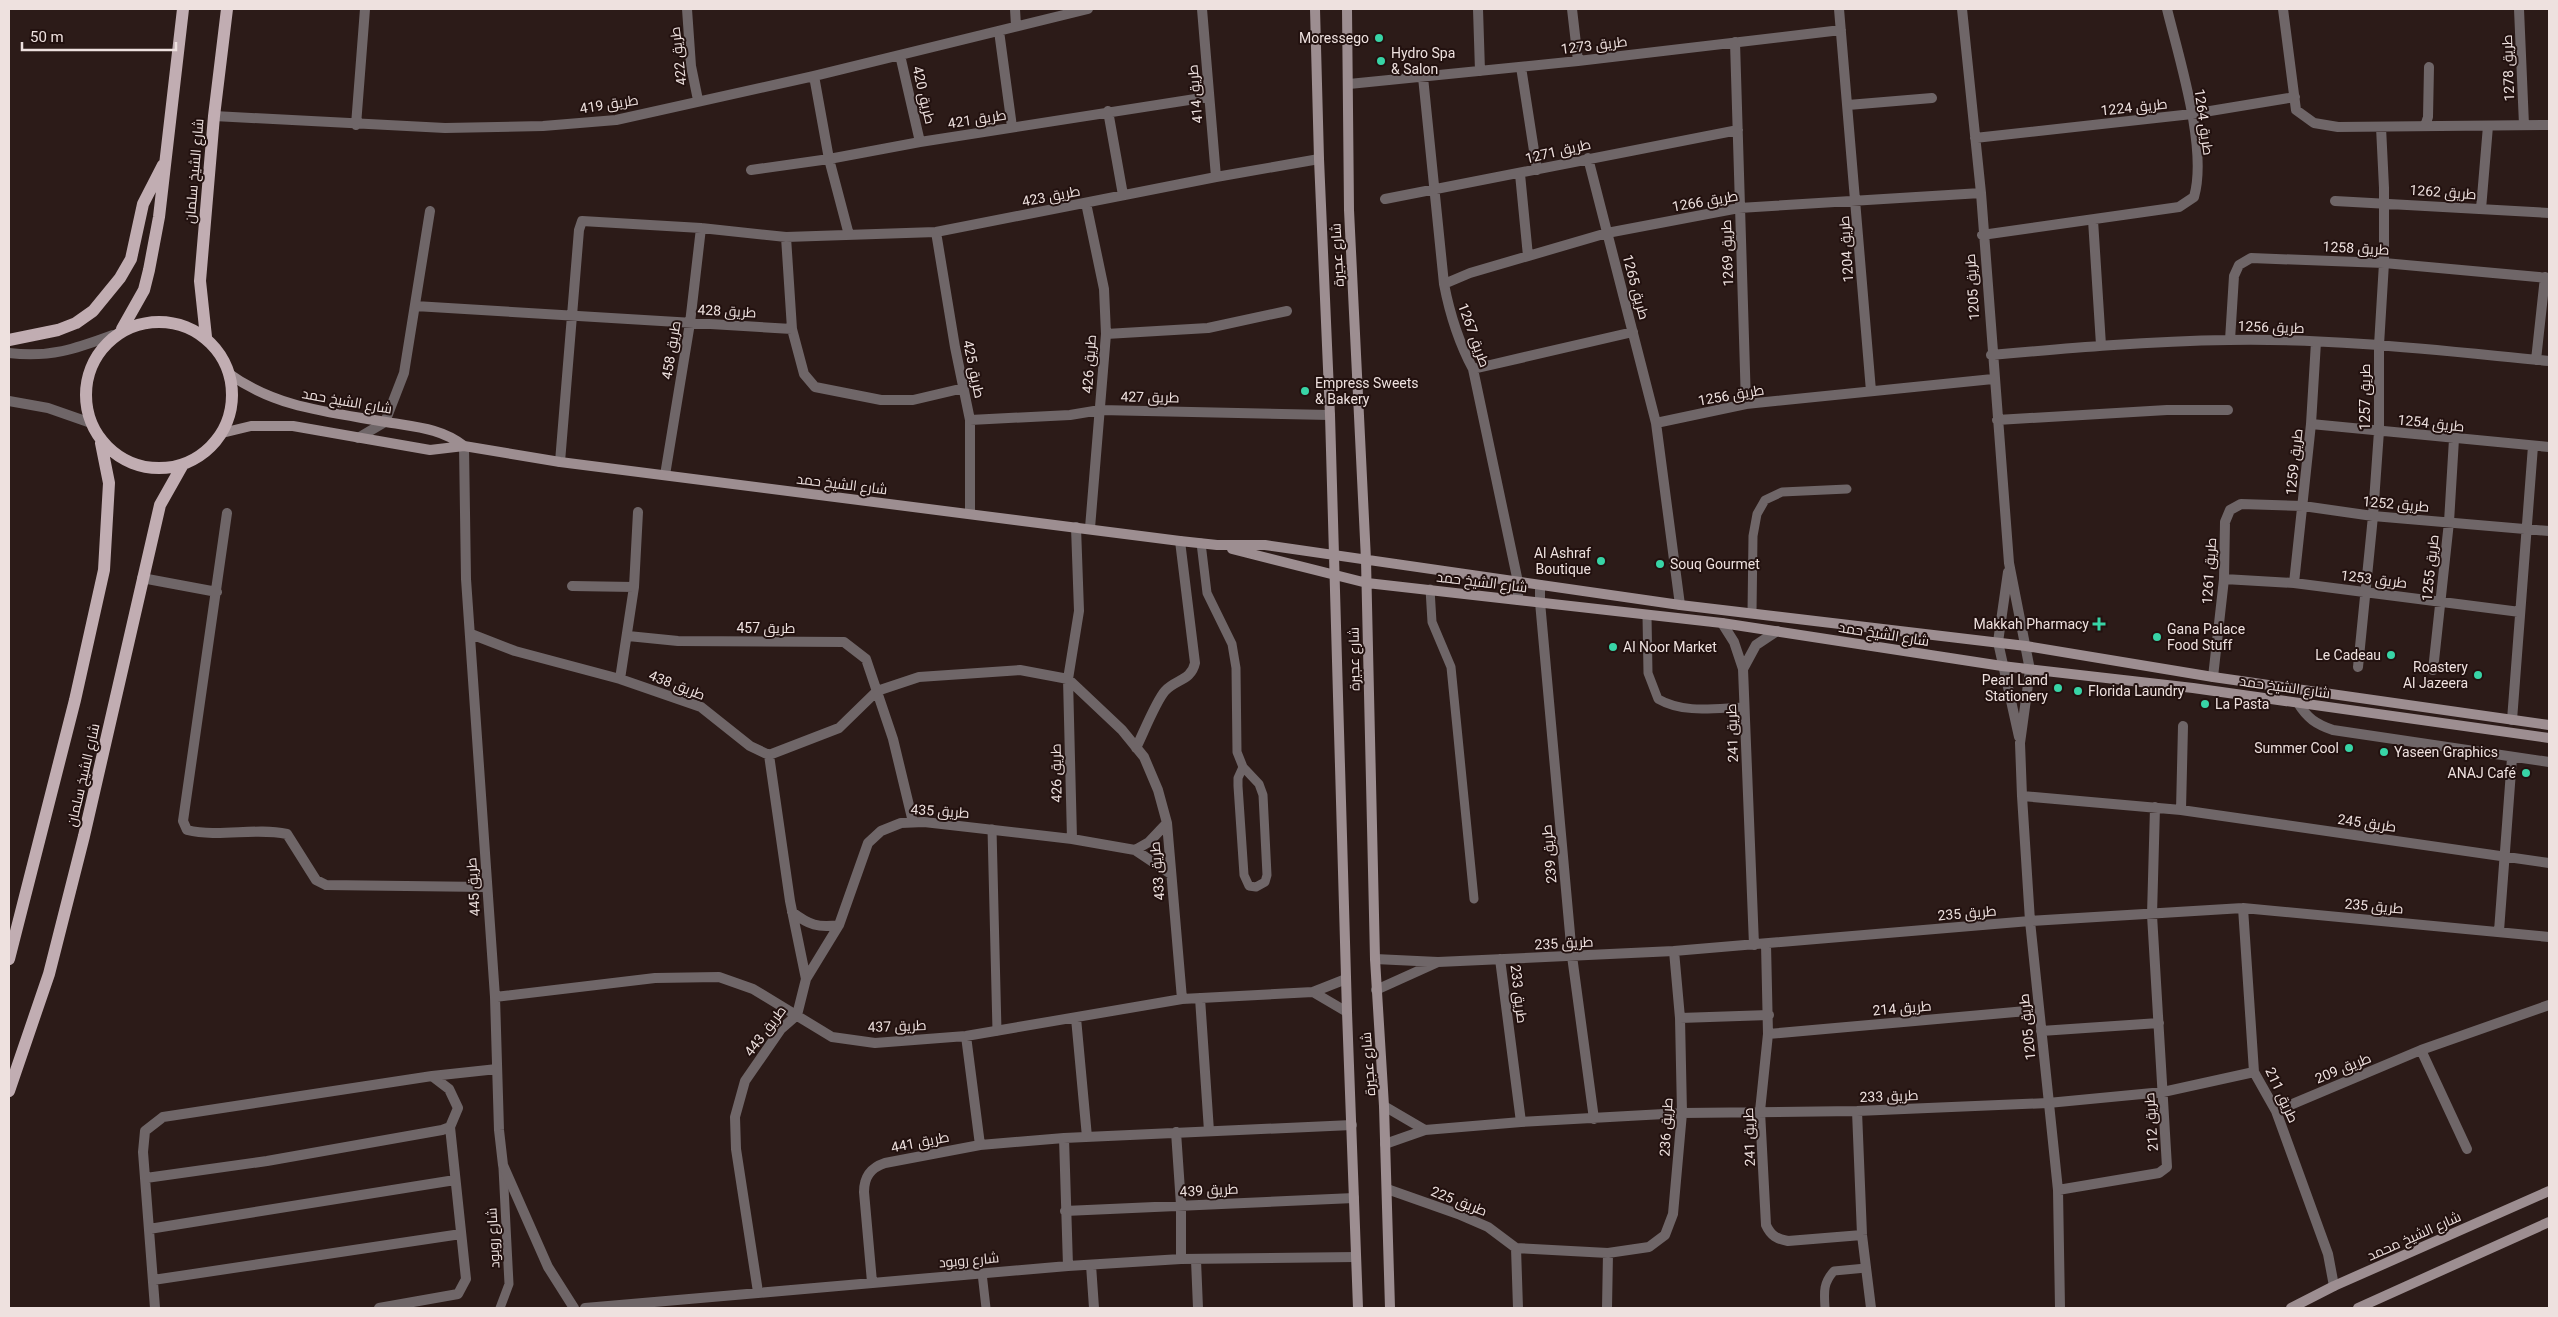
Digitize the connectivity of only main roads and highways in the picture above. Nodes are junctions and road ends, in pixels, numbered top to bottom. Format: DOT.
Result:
graph roads {
  1 [pos="183,9"];
  2 [pos="226,9"];
  3 [pos="167,158"];
  4 [pos="118,332"];
  5 [pos="206,337"];
  6 [pos="9,340"];
  7 [pos="101,443"];
  8 [pos="182,466"];
  9 [pos="9,959"];
  10 [pos="9,1091"];
  1 -- 3 [label="main road, شارع الشيخ سلمان"];
  2 -- 5 [label="main road, شارع الشيخ سلمان"];
  3 -- 4 [label="main road, شارع الشيخ سلمان"];
  3 -- 6 [label="main road"];
  4 -- 5 [label="main road"];
  4 -- 7 [label="main road"];
  5 -- 8 [label="main road"];
  7 -- 8 [label="main road"];
  7 -- 9 [label="main road, شارع الشيخ سلمان"];
  8 -- 10 [label="main road, شارع الشيخ سلمان"];
}
